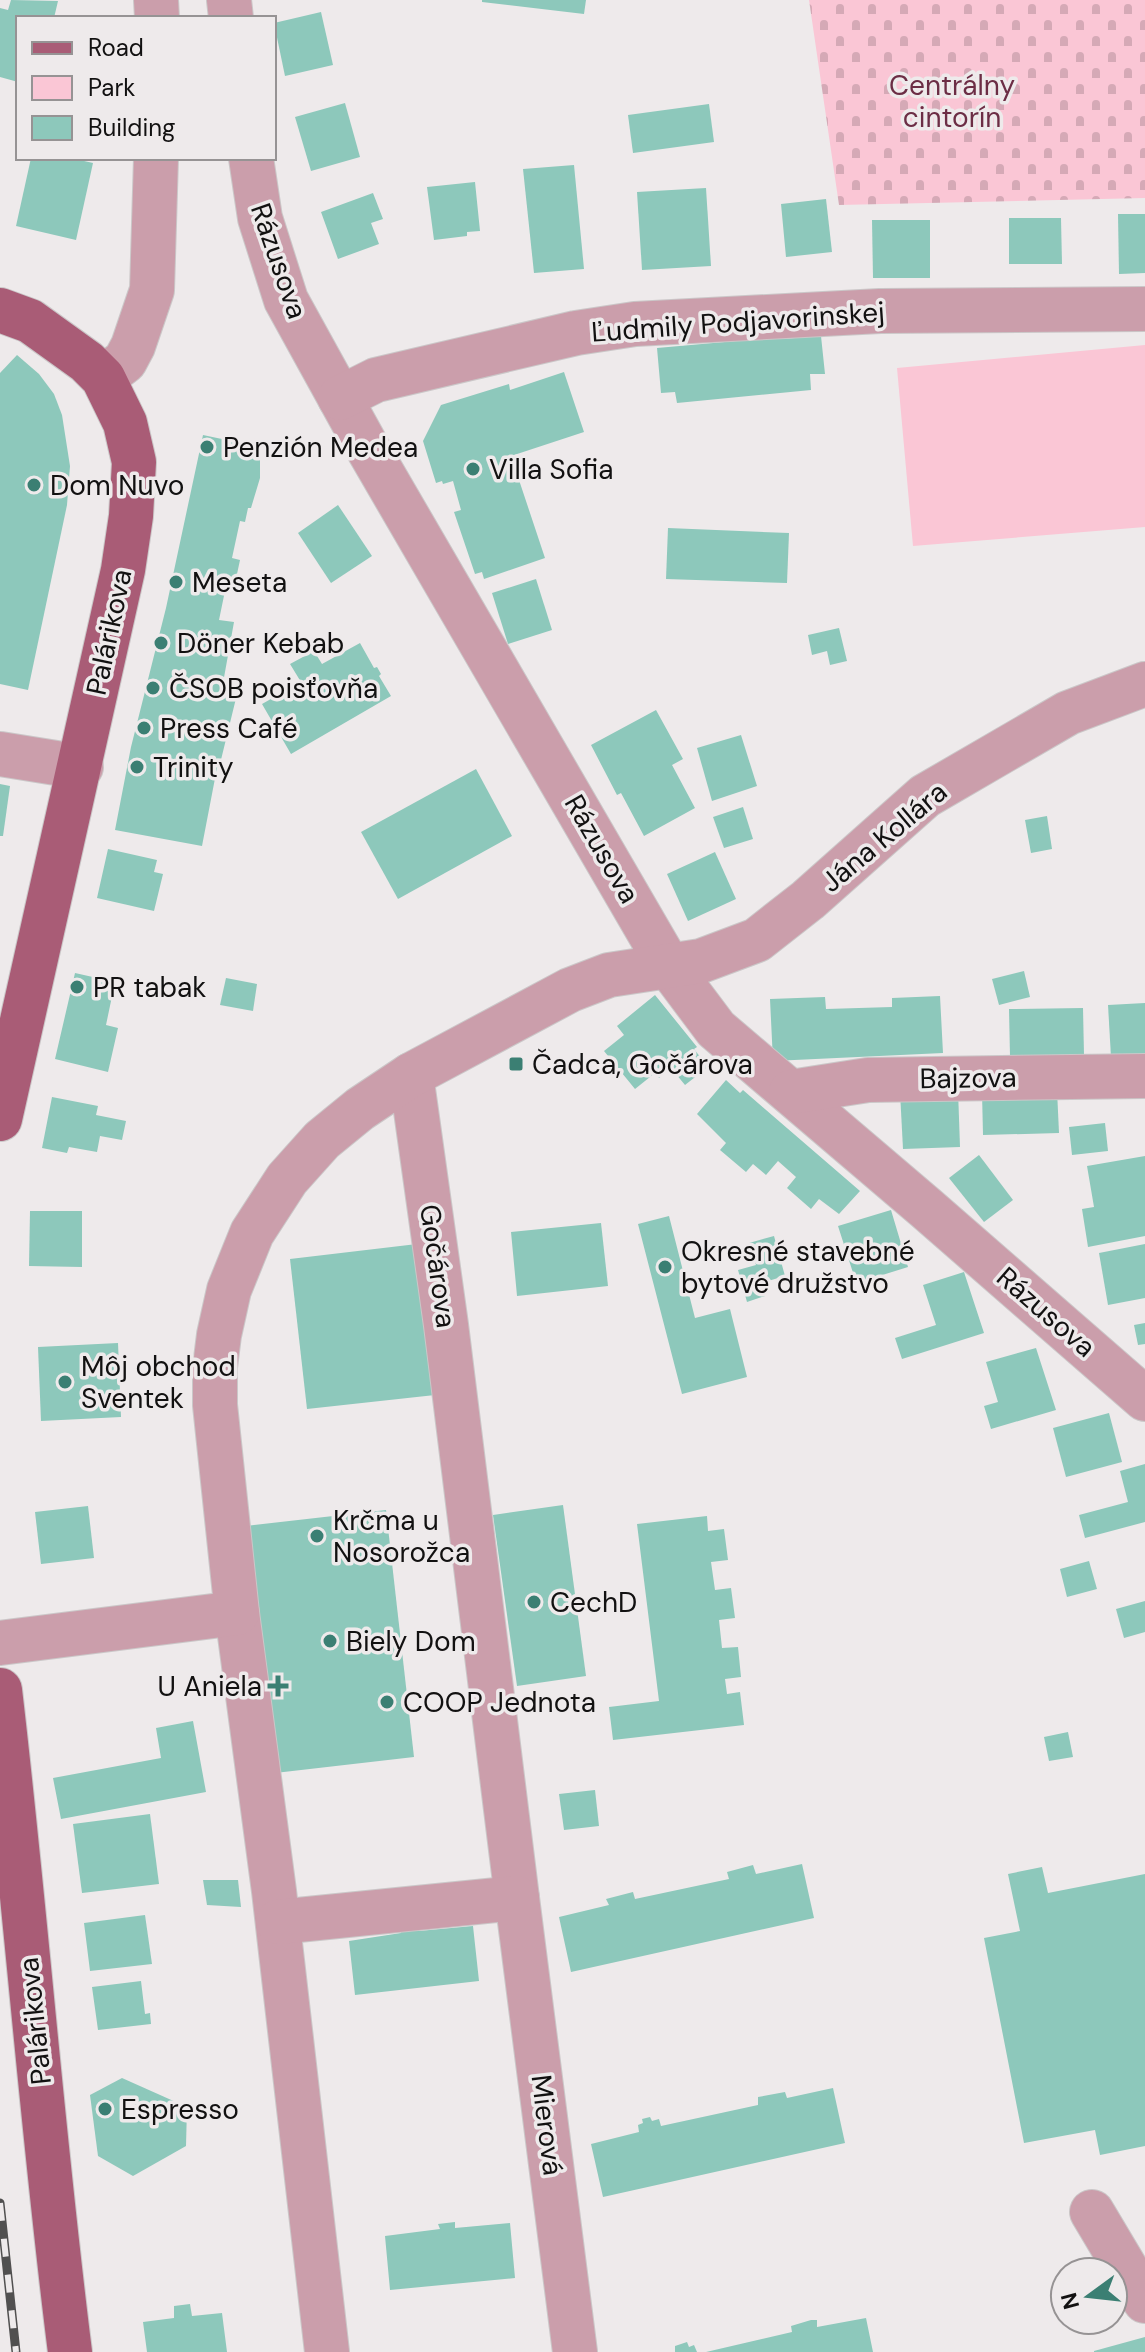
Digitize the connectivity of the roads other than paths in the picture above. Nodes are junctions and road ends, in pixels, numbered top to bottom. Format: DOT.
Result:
graph roads {
  1 [pos="156,160"];
  2 [pos="251,160"];
  3 [pos="1145,309"];
  4 [pos="0,310"];
  5 [pos="103,378"];
  6 [pos="340,398"];
  7 [pos="1145,684"];
  8 [pos="0,754"];
  9 [pos="81,767"];
  10 [pos="668,965"];
  11 [pos="411,1075"];
  12 [pos="1145,1076"];
  13 [pos="791,1092"];
  14 [pos="0,1119"];
  15 [pos="1145,1399"];
  16 [pos="463,1457"];
  17 [pos="237,1613"];
  18 [pos="0,1643"];
  19 [pos="0,1690"];
  20 [pos="7,1802"];
  21 [pos="517,1898"];
  22 [pos="278,1922"];
  23 [pos="1092,2212"];
  24 [pos="1145,2301"];
  25 [pos="70,2352"];
  26 [pos="327,2352"];
  27 [pos="575,2352"];
  1 -- 5 [label="street"];
  2 -- 6 [label="street, Rázusova"];
  3 -- 6 [label="street, Ľudmily Podjavorinskej"];
  4 -- 5 [label="main road"];
  5 -- 9 [label="main road, Palárikova"];
  6 -- 10 [label="street, Rázusova"];
  7 -- 10 [label="street, Jána Kollára"];
  8 -- 9 [label="street"];
  9 -- 14 [label="main road, Palárikova"];
  10 -- 11 [label="street, Jána Kollára"];
  10 -- 13 [label="street, Rázusova"];
  11 -- 16 [label="street, Gočárova"];
  11 -- 17 [label="street, Jána Kollára"];
  12 -- 13 [label="street, Bajzova"];
  13 -- 15 [label="street, Rázusova"];
  16 -- 21 [label="street, Mierová"];
  17 -- 18 [label="street"];
  17 -- 22 [label="street"];
  19 -- 20 [label="main road, Palárikova"];
  20 -- 25 [label="main road, Palárikova"];
  21 -- 22 [label="street"];
  21 -- 27 [label="street, Mierová"];
  22 -- 26 [label="street"];
  23 -- 24 [label="street"];
}
